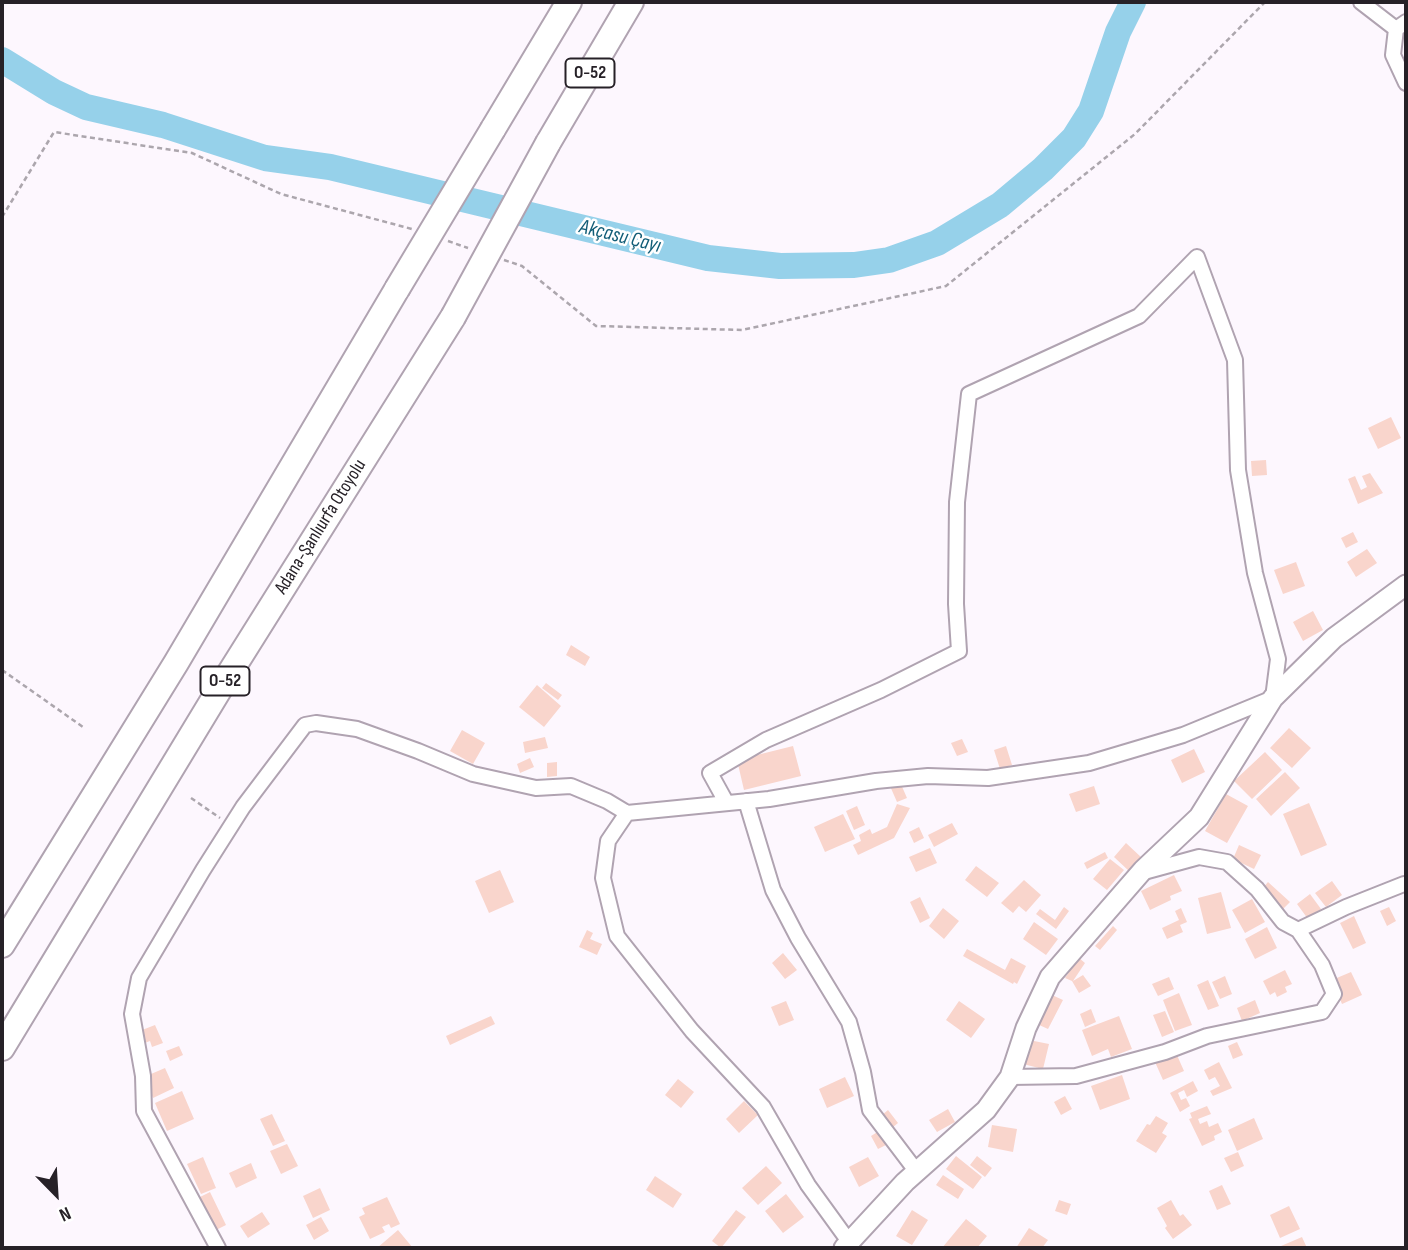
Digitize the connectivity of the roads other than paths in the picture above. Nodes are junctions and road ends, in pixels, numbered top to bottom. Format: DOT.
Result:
graph roads {
  1 [pos="569,2"];
  2 [pos="631,2"];
  3 [pos="1361,2"];
  4 [pos="1401,26"];
  5 [pos="1406,83"];
  6 [pos="1406,585"];
  7 [pos="1273,698"];
  8 [pos="746,801"];
  9 [pos="726,803"];
  10 [pos="627,813"];
  11 [pos="1141,872"];
  12 [pos="1404,884"];
  13 [pos="1298,930"];
  14 [pos="2,945"];
  15 [pos="2,1048"];
  16 [pos="1010,1076"];
  17 [pos="917,1171"];
  18 [pos="847,1245"];
  19 [pos="218,1248"];
  1 -- 14 [label="highway, O-52, bridge"];
  2 -- 15 [label="highway, Adana-Şanlıurfa Otoyolu / O-52, bridge"];
  3 -- 4 [label="street"];
  4 -- 5 [label="street"];
  6 -- 7 [label="street"];
  7 -- 8 [label="street"];
  7 -- 9 [label="street"];
  7 -- 11 [label="street"];
  8 -- 9 [label="street"];
  8 -- 17 [label="street"];
  9 -- 10 [label="street"];
  10 -- 18 [label="street"];
  10 -- 19 [label="street"];
  11 -- 13 [label="street"];
  11 -- 16 [label="street"];
  12 -- 13 [label="street"];
  13 -- 16 [label="street"];
  16 -- 17 [label="street"];
  17 -- 18 [label="street"];
}
